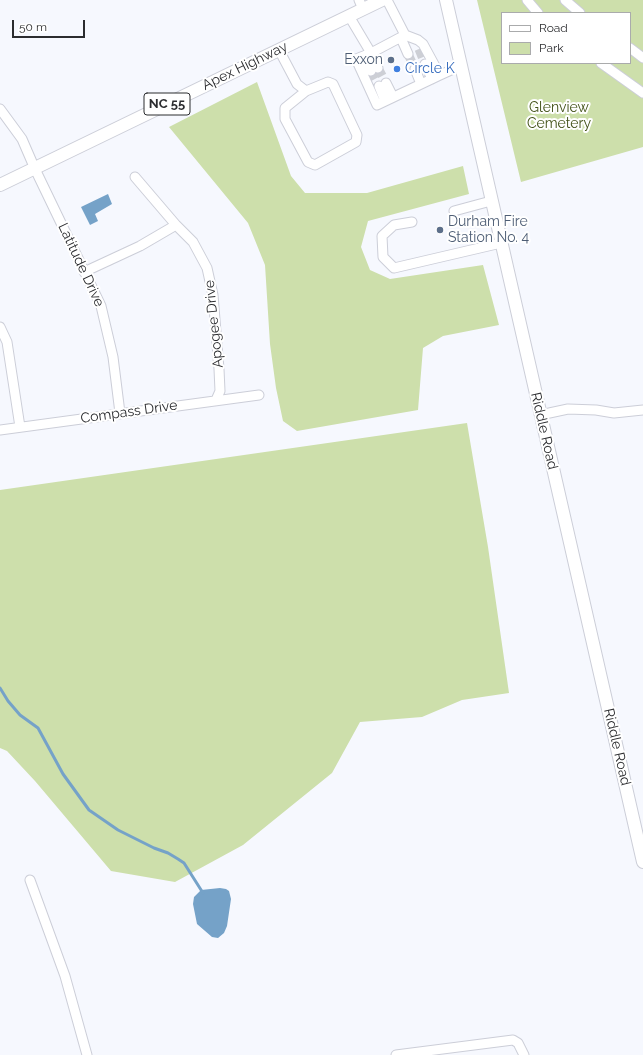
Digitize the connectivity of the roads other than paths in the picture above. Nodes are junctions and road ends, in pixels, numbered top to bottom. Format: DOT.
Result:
graph roads {
  1 [pos="382,0"];
  2 [pos="387,0"];
  3 [pos="446,0"];
  4 [pos="527,0"];
  5 [pos="565,0"];
  6 [pos="361,5"];
  7 [pos="537,12"];
  8 [pos="579,12"];
  9 [pos="349,16"];
  10 [pos="407,37"];
  11 [pos="418,49"];
  12 [pos="631,49"];
  13 [pos="279,50"];
  14 [pos="368,54"];
  15 [pos="408,54"];
  16 [pos="643,58"];
  17 [pos="426,64"];
  18 [pos="602,64"];
  19 [pos="460,66"];
  20 [pos="415,69"];
  21 [pos="375,70"];
  22 [pos="435,77"];
  23 [pos="421,84"];
  24 [pos="382,85"];
  25 [pos="306,91"];
  26 [pos="643,93"];
  27 [pos="389,99"];
  28 [pos="0,109"];
  29 [pos="35,169"];
  30 [pos="135,177"];
  31 [pos="0,185"];
  32 [pos="491,201"];
  33 [pos="454,210"];
  34 [pos="412,222"];
  35 [pos="176,226"];
  36 [pos="501,243"];
  37 [pos="84,272"];
  38 [pos="0,327"];
  39 [pos="259,395"];
  40 [pos="216,400"];
  41 [pos="643,410"];
  42 [pos="120,413"];
  43 [pos="540,415"];
  44 [pos="20,427"];
  45 [pos="0,430"];
  46 [pos="643,862"];
  47 [pos="30,880"];
  48 [pos="87,1055"];
  49 [pos="396,1055"];
  50 [pos="524,1055"];
  1 -- 6 [label="main road, Apex Highway / NC 55"];
  2 -- 10 [label="street"];
  3 -- 19 [label="main road, Riddle Road"];
  4 -- 7 [label="street"];
  5 -- 8 [label="street"];
  6 -- 9 [label="main road, Apex Highway / NC 55"];
  9 -- 13 [label="main road, Apex Highway / NC 55"];
  9 -- 14 [label="street"];
  10 -- 11 [label="street"];
  10 -- 14 [label="street"];
  10 -- 15 [label="street"];
  10 -- 22 [label="street"];
  12 -- 16 [label="street"];
  13 -- 25 [label="street"];
  13 -- 29 [label="main road, Apex Highway / NC 55"];
  14 -- 21 [label="street"];
  14 -- 27 [label="street"];
  17 -- 22 [label="street"];
  18 -- 26 [label="street"];
  19 -- 22 [label="street"];
  19 -- 32 [label="main road, Riddle Road"];
  20 -- 23 [label="street"];
  22 -- 23 [label="street"];
  23 -- 27 [label="street"];
  24 -- 27 [label="street"];
  25 -- 25 [label="street"];
  28 -- 29 [label="street, Latitude Drive"];
  29 -- 31 [label="main road, Apex Highway / NC 55"];
  29 -- 37 [label="street, Latitude Drive"];
  30 -- 35 [label="street, Apogee Drive"];
  32 -- 33 [label="street"];
  32 -- 36 [label="main road, Riddle Road"];
  34 -- 36 [label="street"];
  35 -- 37 [label="street"];
  35 -- 40 [label="street, Apogee Drive"];
  36 -- 43 [label="main road, Riddle Road"];
  37 -- 42 [label="street, Latitude Drive"];
  38 -- 44 [label="street"];
  39 -- 40 [label="street, Compass Drive"];
  40 -- 42 [label="street, Compass Drive"];
  41 -- 43 [label="street"];
  42 -- 44 [label="street, Compass Drive"];
  43 -- 46 [label="main road, Riddle Road"];
  44 -- 45 [label="street, Compass Drive"];
  47 -- 48 [label="street"];
  49 -- 50 [label="street"];
}
